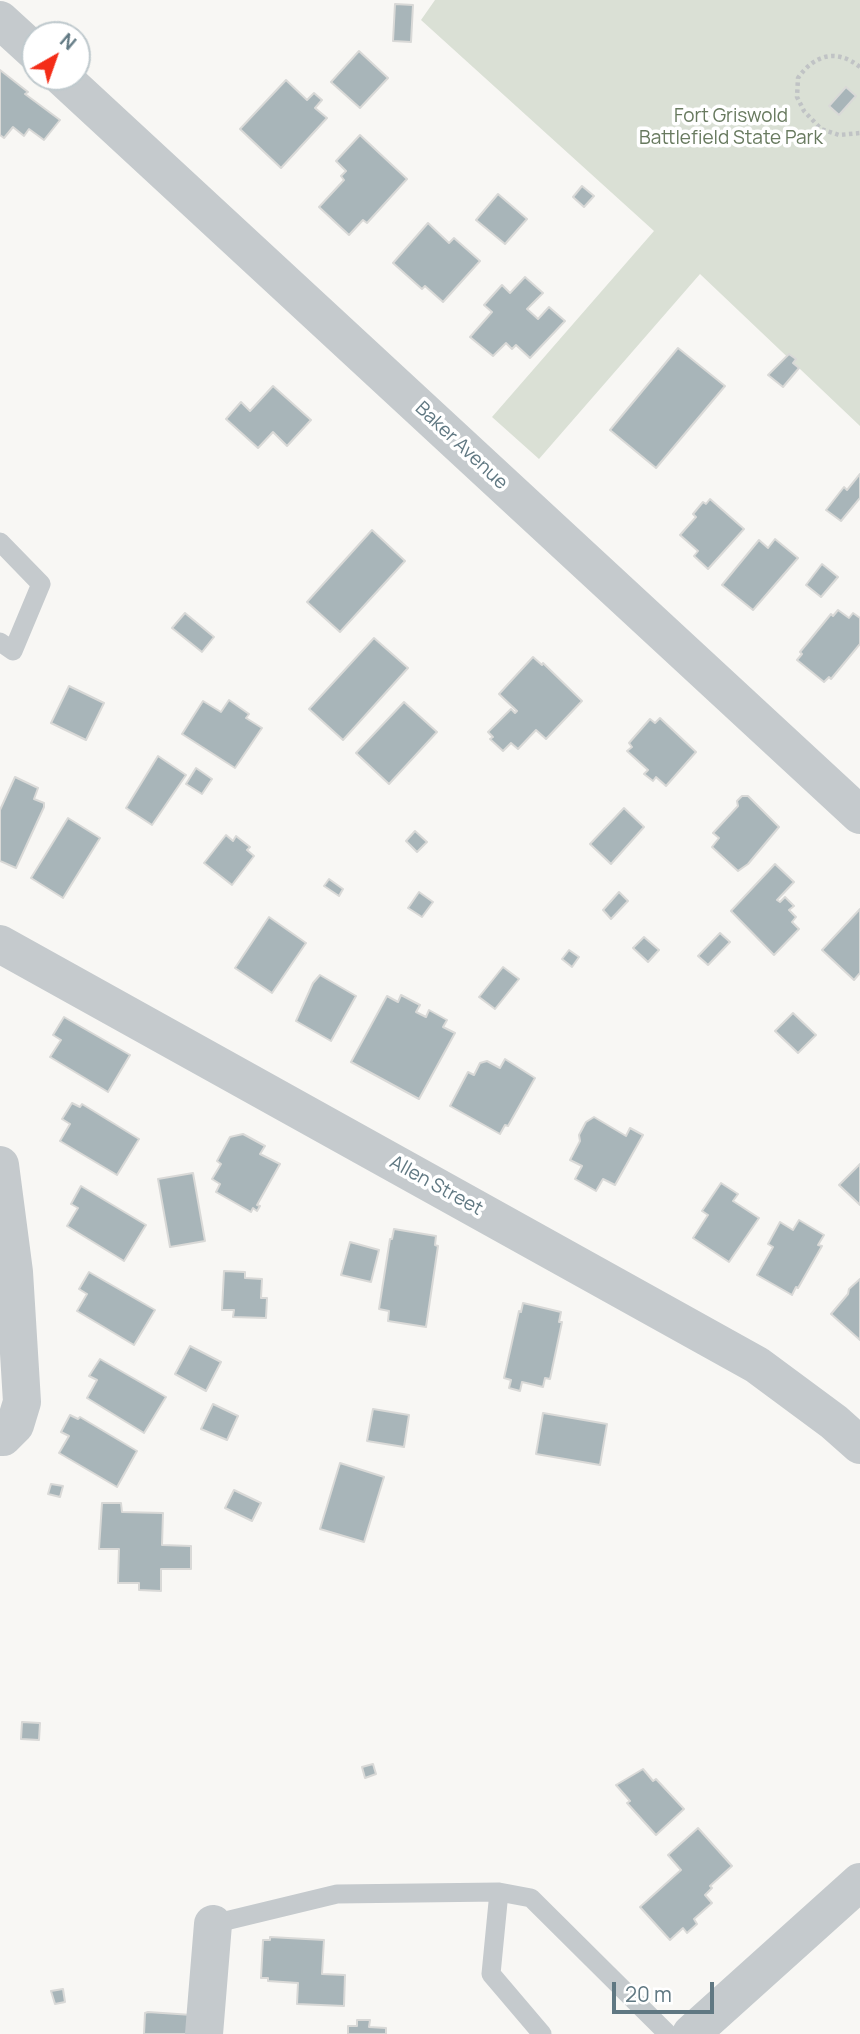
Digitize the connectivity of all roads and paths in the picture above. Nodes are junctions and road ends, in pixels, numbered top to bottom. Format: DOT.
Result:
graph roads {
  1 [pos="0,20"];
  2 [pos="21,39"];
  3 [pos="860,67"];
  4 [pos="77,91"];
  5 [pos="860,134"];
  6 [pos="0,542"];
  7 [pos="7,646"];
  8 [pos="860,815"];
  9 [pos="0,944"];
  10 [pos="0,1165"];
  11 [pos="0,1437"];
  12 [pos="860,1445"];
  13 [pos="860,1882"];
  14 [pos="499,1892"];
  15 [pos="213,1924"];
  16 [pos="204,2034"];
  17 [pos="542,2034"];
  18 [pos="668,2034"];
  19 [pos="691,2034"];
  1 -- 2 [label="street"];
  3 -- 5 [label="path"];
  4 -- 8 [label="street, Baker Avenue"];
  6 -- 7 [label="lane"];
  9 -- 12 [label="street, Allen Street"];
  10 -- 11 [label="street"];
  13 -- 19 [label="street"];
  14 -- 15 [label="lane"];
  14 -- 17 [label="lane"];
  14 -- 18 [label="lane"];
  15 -- 16 [label="street"];
}
